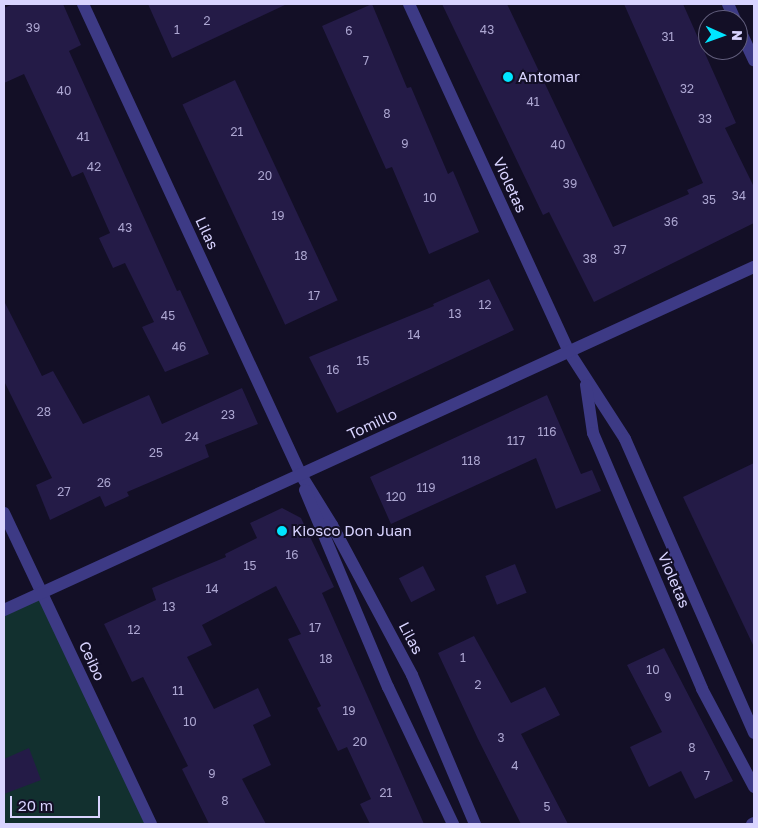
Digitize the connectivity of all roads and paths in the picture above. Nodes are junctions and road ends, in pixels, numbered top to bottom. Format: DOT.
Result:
graph roads {
  1 [pos="83,4"];
  2 [pos="409,4"];
  3 [pos="748,48"];
  4 [pos="754,61"];
  5 [pos="754,267"];
  6 [pos="569,352"];
  7 [pos="585,378"];
  8 [pos="301,475"];
  9 [pos="4,513"];
  10 [pos="42,593"];
  11 [pos="4,610"];
  12 [pos="754,733"];
  13 [pos="754,787"];
  14 [pos="151,824"];
  15 [pos="453,824"];
  16 [pos="475,824"];
  1 -- 8 [label="street, Lilas"];
  2 -- 6 [label="street, Violetas"];
  3 -- 4 [label="street"];
  5 -- 6 [label="street, Tomillo"];
  6 -- 7 [label="street, Violetas"];
  6 -- 8 [label="street, Tomillo"];
  7 -- 12 [label="street, Violetas"];
  7 -- 13 [label="street, Violetas"];
  8 -- 10 [label="street, Tomillo"];
  8 -- 15 [label="street, Lilas"];
  8 -- 16 [label="street, Lilas"];
  9 -- 10 [label="street, Ceibo"];
  10 -- 11 [label="street, Tomillo"];
  10 -- 14 [label="street, Ceibo"];
}
